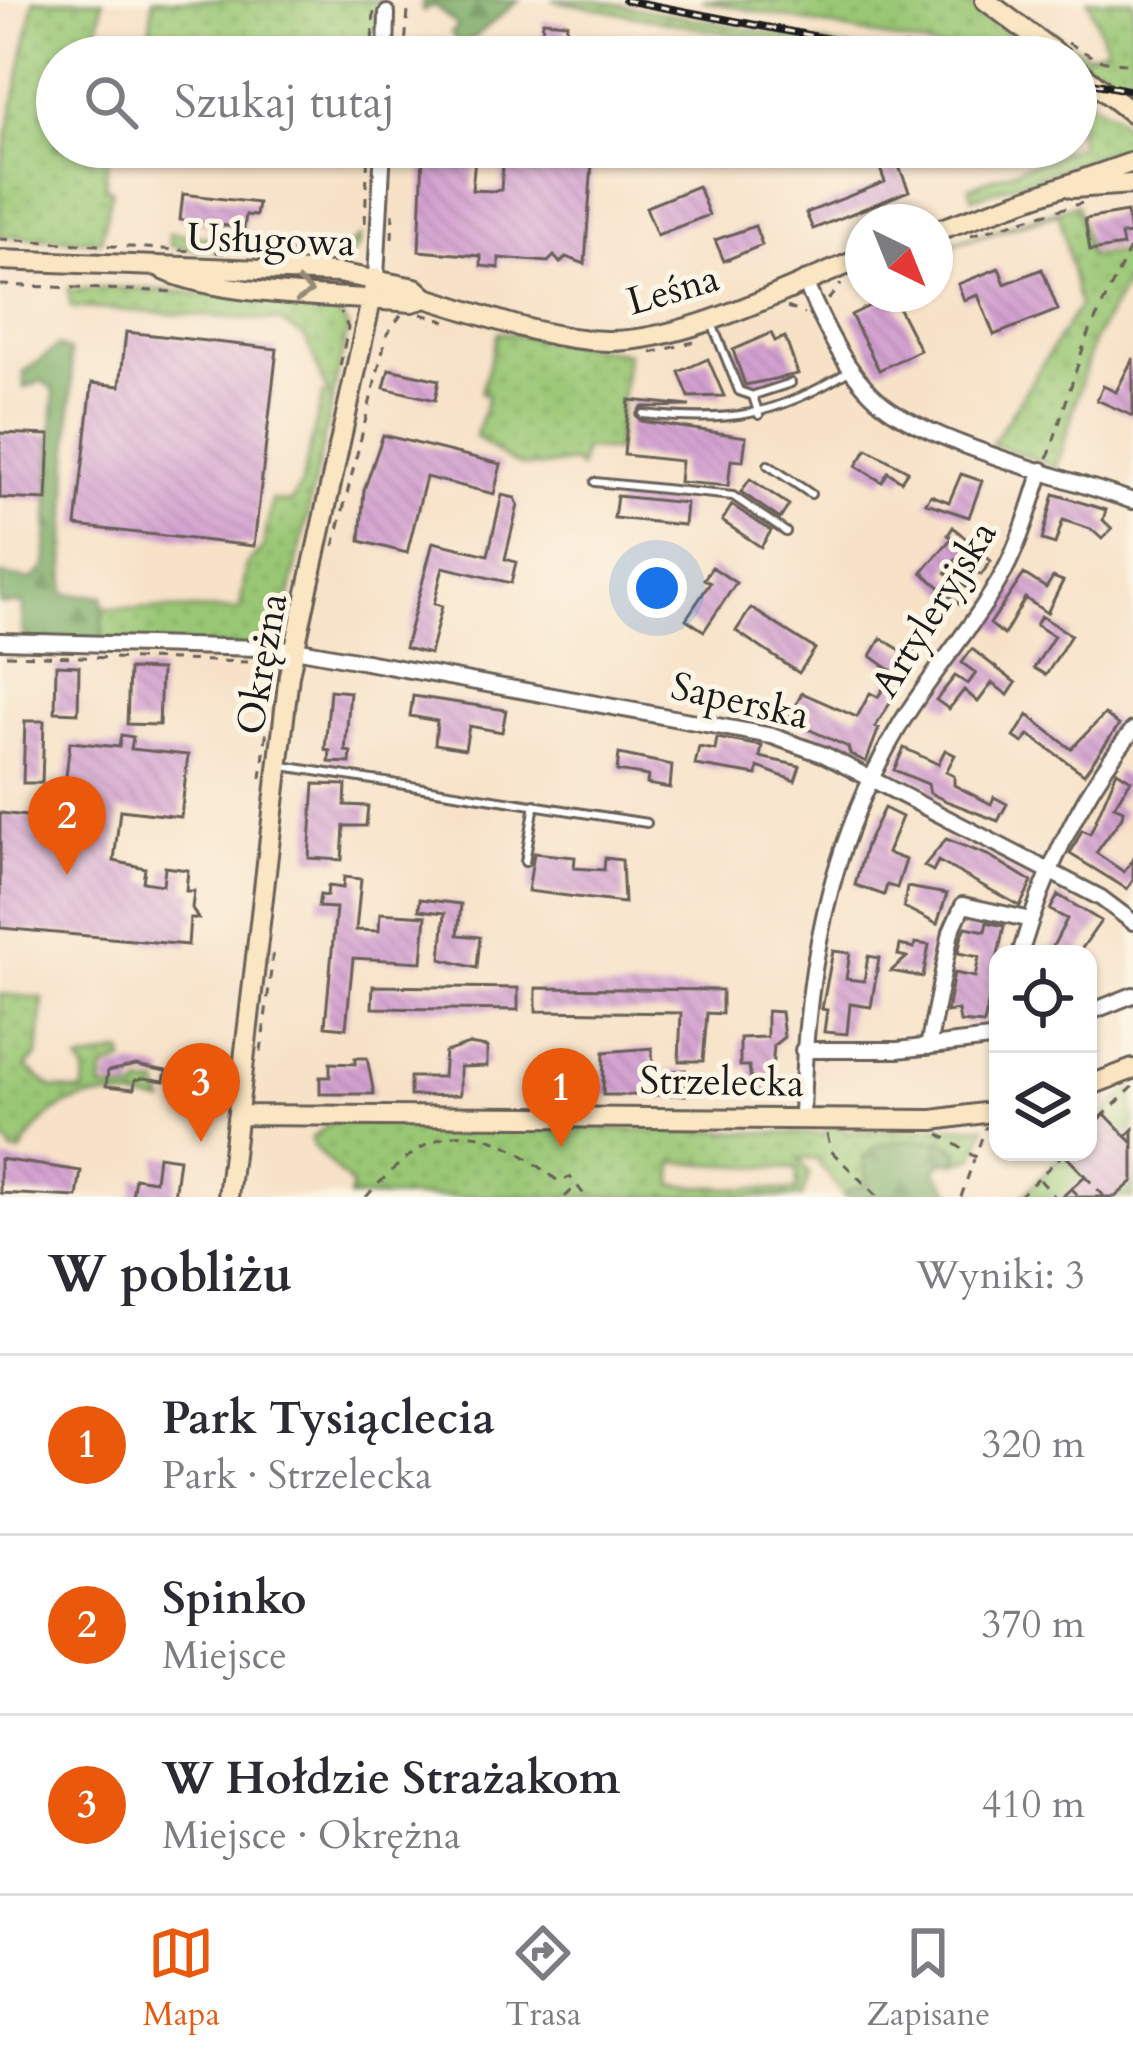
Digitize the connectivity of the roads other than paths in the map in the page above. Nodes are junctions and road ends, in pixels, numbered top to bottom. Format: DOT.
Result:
graph roads {
  1 [pos="985,0"];
  2 [pos="387,14"];
  3 [pos="386,36"];
  4 [pos="1033,36"];
  5 [pos="1097,86"];
  6 [pos="1133,114"];
  7 [pos="1132,167"];
  8 [pos="382,168"];
  9 [pos="953,225"];
  10 [pos="0,260"];
  11 [pos="845,265"];
  12 [pos="804,280"];
  13 [pos="375,288"];
  14 [pos="713,326"];
  15 [pos="852,369"];
  16 [pos="791,383"];
  17 [pos="753,396"];
  18 [pos="643,415"];
  19 [pos="759,415"];
  20 [pos="768,465"];
  21 [pos="1042,470"];
  22 [pos="595,482"];
  23 [pos="811,494"];
  24 [pos="1133,501"];
  25 [pos="786,532"];
  26 [pos="0,641"];
  27 [pos="295,649"];
  28 [pos="1133,730"];
  29 [pos="278,765"];
  30 [pos="872,778"];
  31 [pos="535,804"];
  32 [pos="647,823"];
  33 [pos="525,862"];
  34 [pos="1050,872"];
  35 [pos="1031,920"];
  36 [pos="1133,922"];
  37 [pos="1023,945"];
  38 [pos="1133,995"];
  39 [pos="1097,1009"];
  40 [pos="989,1039"];
  41 [pos="928,1047"];
  42 [pos="803,1050"];
  43 [pos="1133,1069"];
  44 [pos="1097,1083"];
  45 [pos="238,1115"];
  46 [pos="802,1115"];
  47 [pos="989,1119"];
  48 [pos="228,1197"];
  1 -- 4 [label="street"];
  2 -- 3 [label="street"];
  5 -- 6 [label="street"];
  7 -- 9 [label="street"];
  8 -- 13 [label="street, Okrężna"];
  10 -- 13 [label="street, Usługowa"];
  11 -- 12 [label="street, Leśna"];
  12 -- 14 [label="street, Leśna"];
  12 -- 15 [label="street"];
  13 -- 14 [label="street, Leśna"];
  13 -- 27 [label="street, Okrężna"];
  14 -- 17 [label="lane"];
  15 -- 19 [label="lane"];
  15 -- 21 [label="street"];
  16 -- 17 [label="lane"];
  17 -- 19 [label="lane"];
  18 -- 19 [label="lane"];
  20 -- 23 [label="lane"];
  21 -- 24 [label="street"];
  21 -- 30 [label="street, Artyleryjska"];
  22 -- 25 [label="lane"];
  26 -- 27 [label="street, Saperska"];
  27 -- 29 [label="street, Okrężna"];
  27 -- 30 [label="street, Saperska"];
  28 -- 34 [label="street"];
  29 -- 31 [label="lane"];
  29 -- 45 [label="street, Okrężna"];
  30 -- 34 [label="street, Saperska"];
  30 -- 42 [label="street, Artyleryjska"];
  31 -- 32 [label="lane"];
  31 -- 33 [label="lane"];
  34 -- 35 [label="street"];
  34 -- 36 [label="street, Saperska"];
  35 -- 37 [label="street"];
  35 -- 41 [label="street"];
  38 -- 39 [label="street"];
  40 -- 41 [label="street"];
  41 -- 42 [label="street"];
  42 -- 46 [label="street, Artyleryjska"];
  43 -- 44 [label="street"];
  45 -- 46 [label="street, Strzelecka"];
  45 -- 48 [label="street, Okrężna"];
  46 -- 47 [label="street, Strzelecka"];
}
